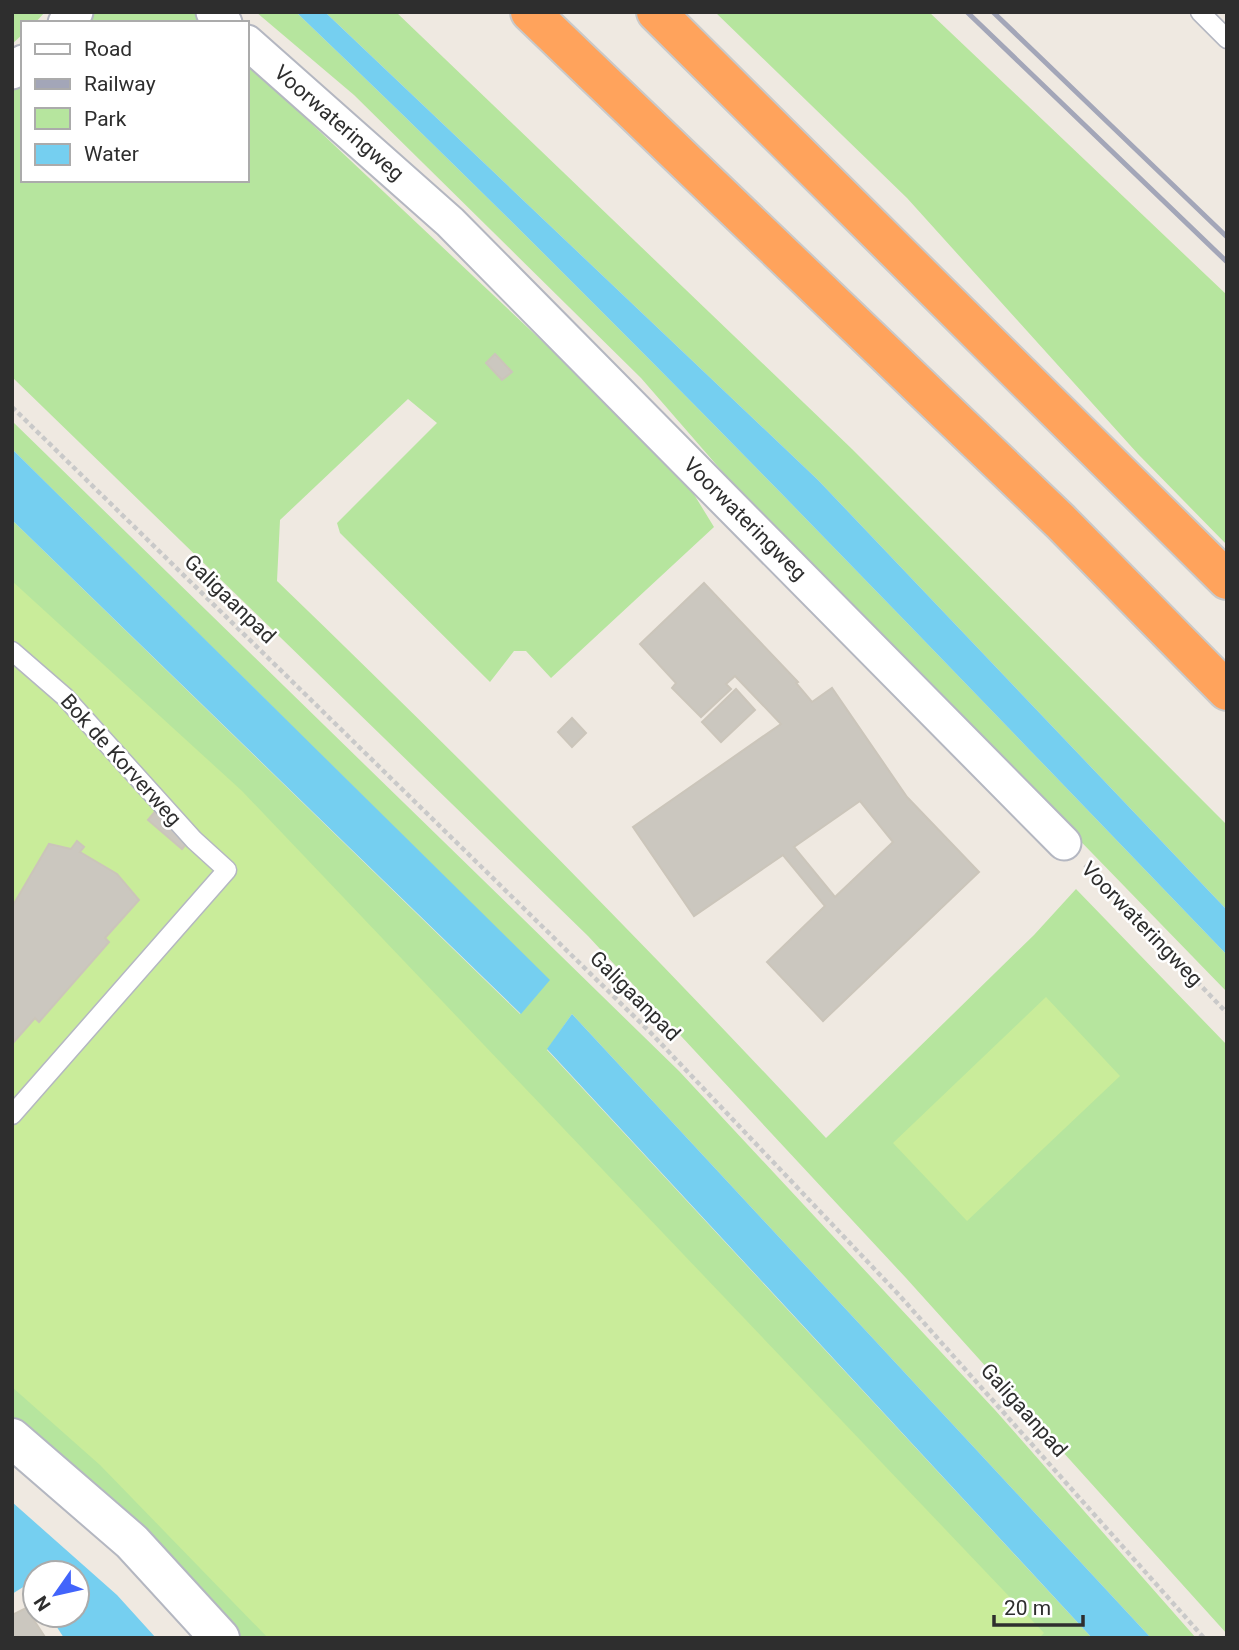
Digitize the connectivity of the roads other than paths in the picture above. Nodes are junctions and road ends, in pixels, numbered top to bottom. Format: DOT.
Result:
graph roads {
  1 [pos="530,12"];
  2 [pos="656,12"];
  3 [pos="1200,12"];
  4 [pos="1227,39"];
  5 [pos="248,43"];
  6 [pos="1227,580"];
  7 [pos="12,651"];
  8 [pos="1227,691"];
  9 [pos="1064,843"];
  10 [pos="12,1115"];
  11 [pos="12,1438"];
  12 [pos="220,1638"];
  1 -- 8 [label="highway"];
  2 -- 6 [label="highway"];
  3 -- 4 [label="lane"];
  5 -- 9 [label="street, Voorwateringweg"];
  7 -- 10 [label="lane, Bok de Korverweg"];
  11 -- 12 [label="street"];
}
